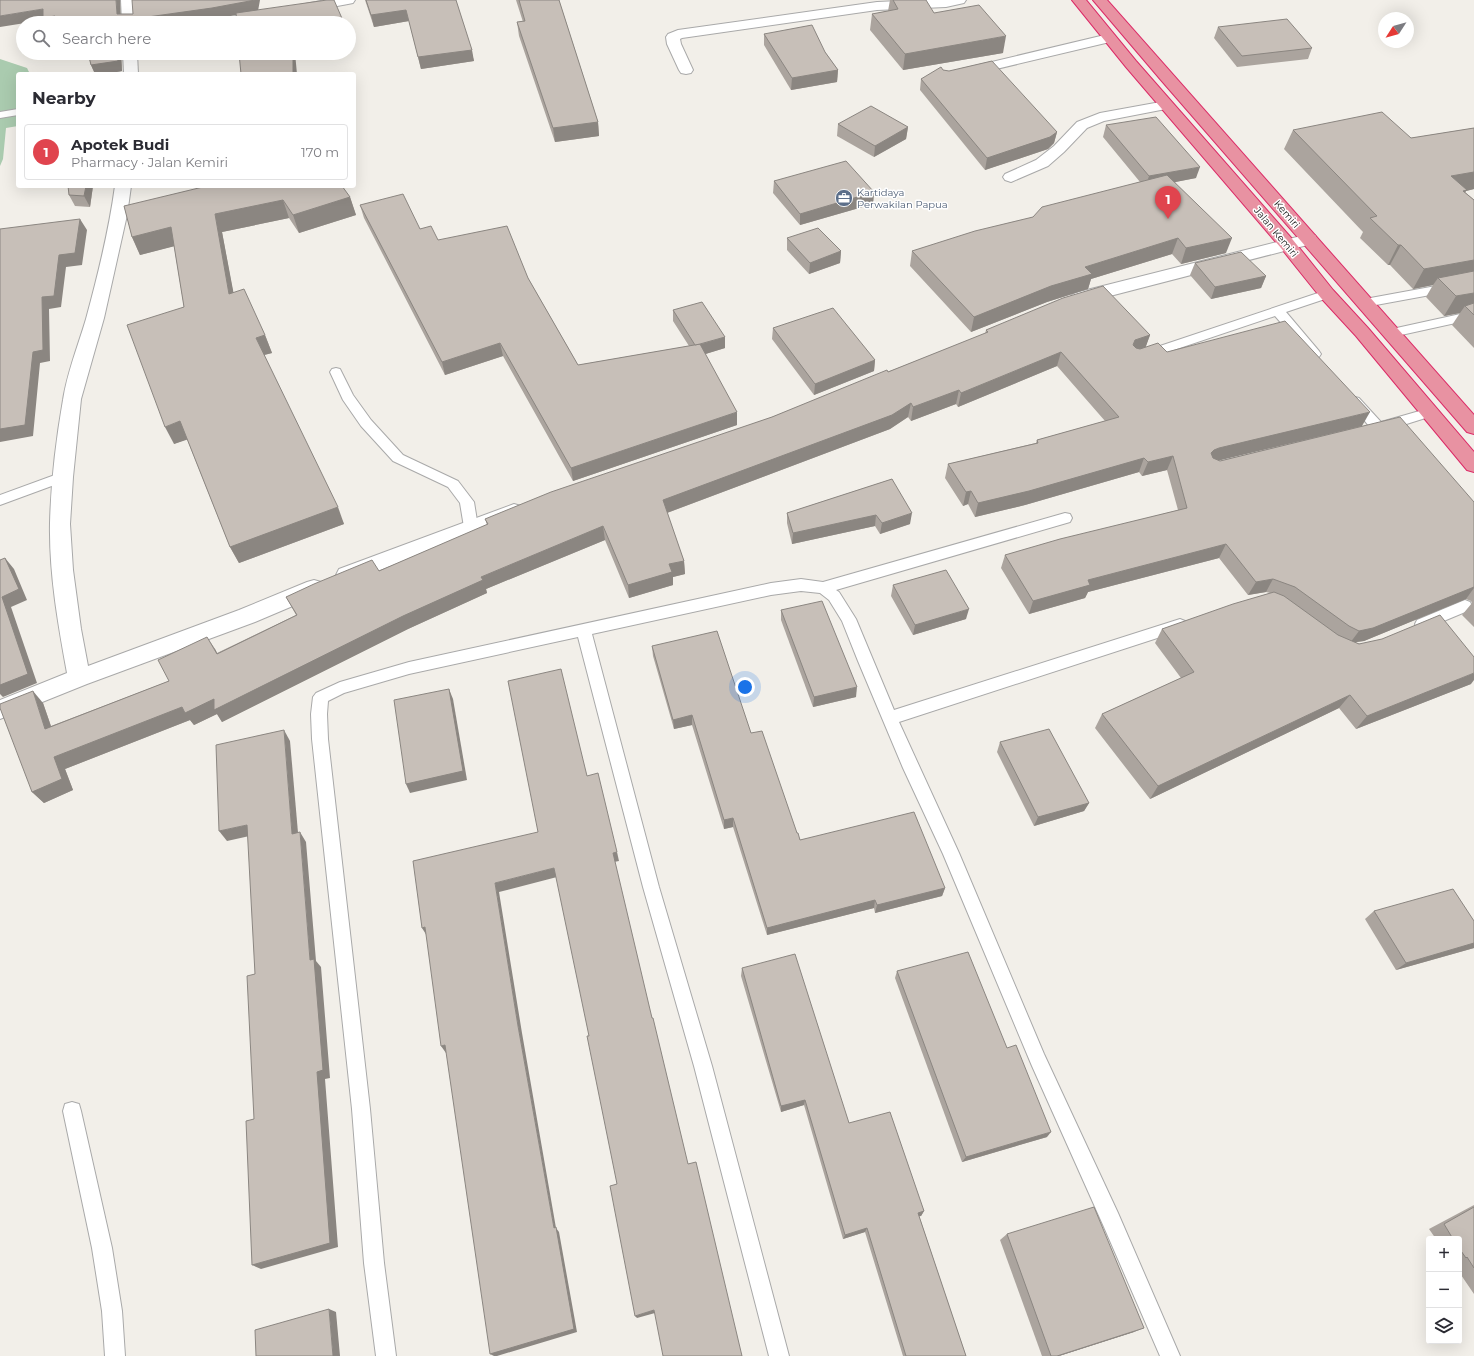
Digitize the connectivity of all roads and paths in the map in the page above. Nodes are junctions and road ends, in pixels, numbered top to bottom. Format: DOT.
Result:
graph roads {
  1 [pos="128,0"];
  2 [pos="348,0"];
  3 [pos="960,0"];
  4 [pos="1079,0"];
  5 [pos="1100,0"];
  6 [pos="294,10"];
  7 [pos="279,12"];
  8 [pos="129,16"];
  9 [pos="258,16"];
  10 [pos="1110,38"];
  11 [pos="130,60"];
  12 [pos="686,70"];
  13 [pos="131,72"];
  14 [pos="955,75"];
  15 [pos="1166,105"];
  16 [pos="16,112"];
  17 [pos="0,115"];
  18 [pos="1011,178"];
  19 [pos="123,188"];
  20 [pos="1309,239"];
  21 [pos="1287,244"];
  22 [pos="1474,283"];
  23 [pos="1327,294"];
  24 [pos="1365,303"];
  25 [pos="1060,305"];
  26 [pos="1278,311"];
  27 [pos="1474,315"];
  28 [pos="1392,334"];
  29 [pos="1135,358"];
  30 [pos="1323,363"];
  31 [pos="336,372"];
  32 [pos="1348,393"];
  33 [pos="1430,412"];
  34 [pos="1474,427"];
  35 [pos="1378,428"];
  36 [pos="1363,431"];
  37 [pos="1474,464"];
  38 [pos="63,477"];
  39 [pos="0,500"];
  40 [pos="527,506"];
  41 [pos="1064,518"];
  42 [pos="471,527"];
  43 [pos="823,588"];
  44 [pos="1465,606"];
  45 [pos="1191,621"];
  46 [pos="1409,630"];
  47 [pos="584,631"];
  48 [pos="79,678"];
  49 [pos="0,710"];
  50 [pos="890,718"];
  51 [pos="72,1111"];
  52 [pos="114,1356"];
  53 [pos="386,1356"];
  54 [pos="778,1356"];
  55 [pos="1170,1356"];
  1 -- 8 [label="street"];
  2 -- 6 [label="street"];
  3 -- 12 [label="street"];
  4 -- 10 [label="highway, Jalan Kemiri"];
  5 -- 20 [label="highway, Kemiri"];
  7 -- 9 [label="street"];
  10 -- 14 [label="street"];
  10 -- 15 [label="highway, Jalan Kemiri"];
  11 -- 13 [label="street"];
  15 -- 18 [label="street"];
  15 -- 21 [label="highway, Jalan Kemiri"];
  16 -- 17 [label="lane"];
  19 -- 38 [label="street"];
  20 -- 21 [label="street"];
  20 -- 24 [label="highway, Kemiri"];
  21 -- 23 [label="highway, Jalan Kemiri"];
  21 -- 25 [label="street"];
  22 -- 24 [label="lane"];
  23 -- 26 [label="lane"];
  23 -- 33 [label="highway, Jalan Kemiri"];
  24 -- 28 [label="highway, Kemiri"];
  26 -- 29 [label="lane"];
  26 -- 30 [label="lane"];
  27 -- 28 [label="lane"];
  28 -- 34 [label="highway, Kemiri"];
  31 -- 42 [label="lane"];
  32 -- 35 [label="lane"];
  33 -- 35 [label="lane"];
  33 -- 37 [label="highway, Jalan Kemiri"];
  35 -- 36 [label="lane"];
  38 -- 39 [label="lane"];
  38 -- 48 [label="street"];
  40 -- 42 [label="street"];
  41 -- 43 [label="lane"];
  42 -- 48 [label="street"];
  43 -- 47 [label="lane"];
  43 -- 50 [label="lane"];
  44 -- 46 [label="lane"];
  45 -- 50 [label="lane"];
  47 -- 53 [label="lane"];
  47 -- 54 [label="lane"];
  48 -- 49 [label="street"];
  50 -- 55 [label="lane"];
  51 -- 52 [label="lane"];
}
